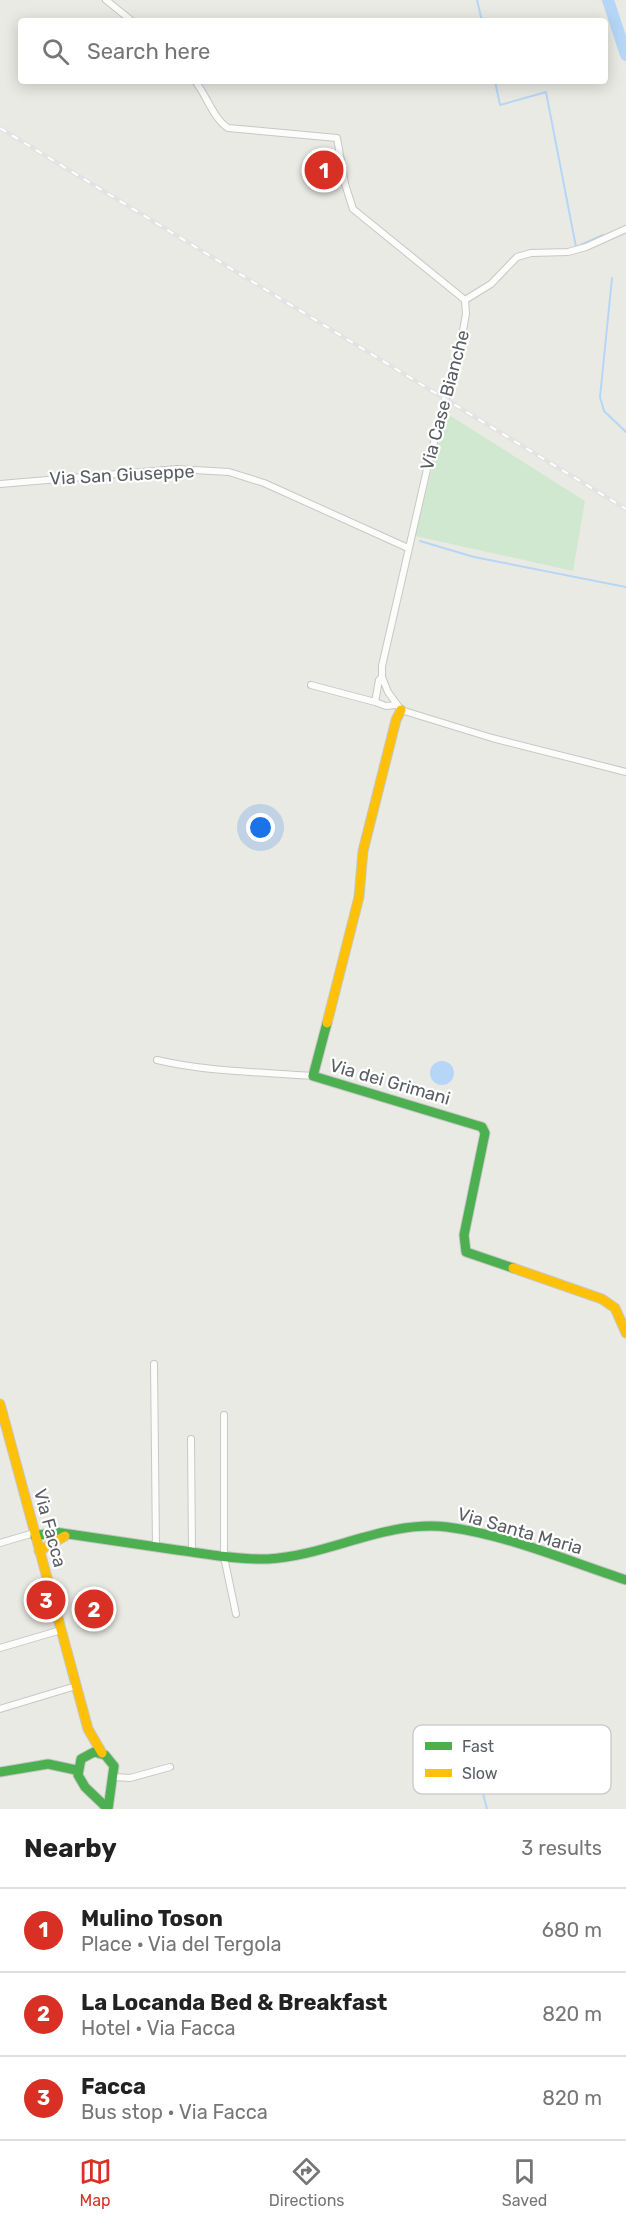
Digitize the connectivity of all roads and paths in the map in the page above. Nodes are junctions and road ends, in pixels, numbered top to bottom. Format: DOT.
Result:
graph roads {
  1 [pos="106,0"];
  2 [pos="128,18"];
  3 [pos="197,84"];
  4 [pos="626,229"];
  5 [pos="465,300"];
  6 [pos="0,484"];
  7 [pos="408,548"];
  8 [pos="382,677"];
  9 [pos="311,685"];
  10 [pos="375,702"];
  11 [pos="398,707"];
  12 [pos="626,772"];
  13 [pos="157,1060"];
  14 [pos="313,1076"];
  15 [pos="626,1333"];
  16 [pos="154,1364"];
  17 [pos="0,1404"];
  18 [pos="224,1415"];
  19 [pos="191,1439"];
  20 [pos="34,1535"];
  21 [pos="65,1536"];
  22 [pos="0,1543"];
  23 [pos="156,1546"];
  24 [pos="39,1551"];
  25 [pos="192,1552"];
  26 [pos="224,1557"];
  27 [pos="626,1580"];
  28 [pos="236,1614"];
  29 [pos="61,1630"];
  30 [pos="0,1648"];
  31 [pos="76,1686"];
  32 [pos="0,1709"];
  33 [pos="88,1729"];
  34 [pos="102,1753"];
  35 [pos="84,1756"];
  36 [pos="170,1767"];
  37 [pos="76,1770"];
  38 [pos="0,1772"];
  39 [pos="112,1781"];
  40 [pos="92,1791"];
  1 -- 2 [label="street"];
  3 -- 5 [label="street"];
  4 -- 5 [label="street"];
  5 -- 7 [label="street, Via Case Bianche"];
  6 -- 7 [label="street, Via San Giuseppe"];
  7 -- 8 [label="street, Via Case Bianche"];
  8 -- 10 [label="street, Via Case Bianche"];
  8 -- 11 [label="street"];
  9 -- 10 [label="street"];
  10 -- 11 [label="street"];
  11 -- 12 [label="street"];
  11 -- 14 [label="main road, Via dei Grimani"];
  13 -- 14 [label="street"];
  14 -- 15 [label="main road, Via dei Grimani"];
  16 -- 23 [label="street"];
  17 -- 20 [label="main road, Via Facca"];
  18 -- 26 [label="street"];
  19 -- 25 [label="street"];
  20 -- 21 [label="main road, Via Santa Maria"];
  20 -- 22 [label="street"];
  20 -- 24 [label="main road, Via Facca"];
  21 -- 23 [label="main road, Via Santa Maria"];
  21 -- 24 [label="main road"];
  23 -- 25 [label="main road, Via Santa Maria"];
  24 -- 29 [label="main road, Via Facca"];
  25 -- 26 [label="main road, Via Santa Maria"];
  26 -- 27 [label="main road, Via Santa Maria"];
  26 -- 28 [label="street"];
  29 -- 30 [label="street"];
  29 -- 31 [label="main road, Via Facca"];
  31 -- 32 [label="street"];
  31 -- 33 [label="main road, Via Facca"];
  33 -- 34 [label="main road, Via Facca"];
  33 -- 35 [label="main road, Via Facca"];
  34 -- 35 [label="main road"];
  34 -- 39 [label="main road"];
  35 -- 37 [label="main road"];
  36 -- 39 [label="street"];
  37 -- 38 [label="main road"];
  37 -- 40 [label="main road"];
  39 -- 40 [label="main road"];
  39 -- 40 [label="main road"];
}
